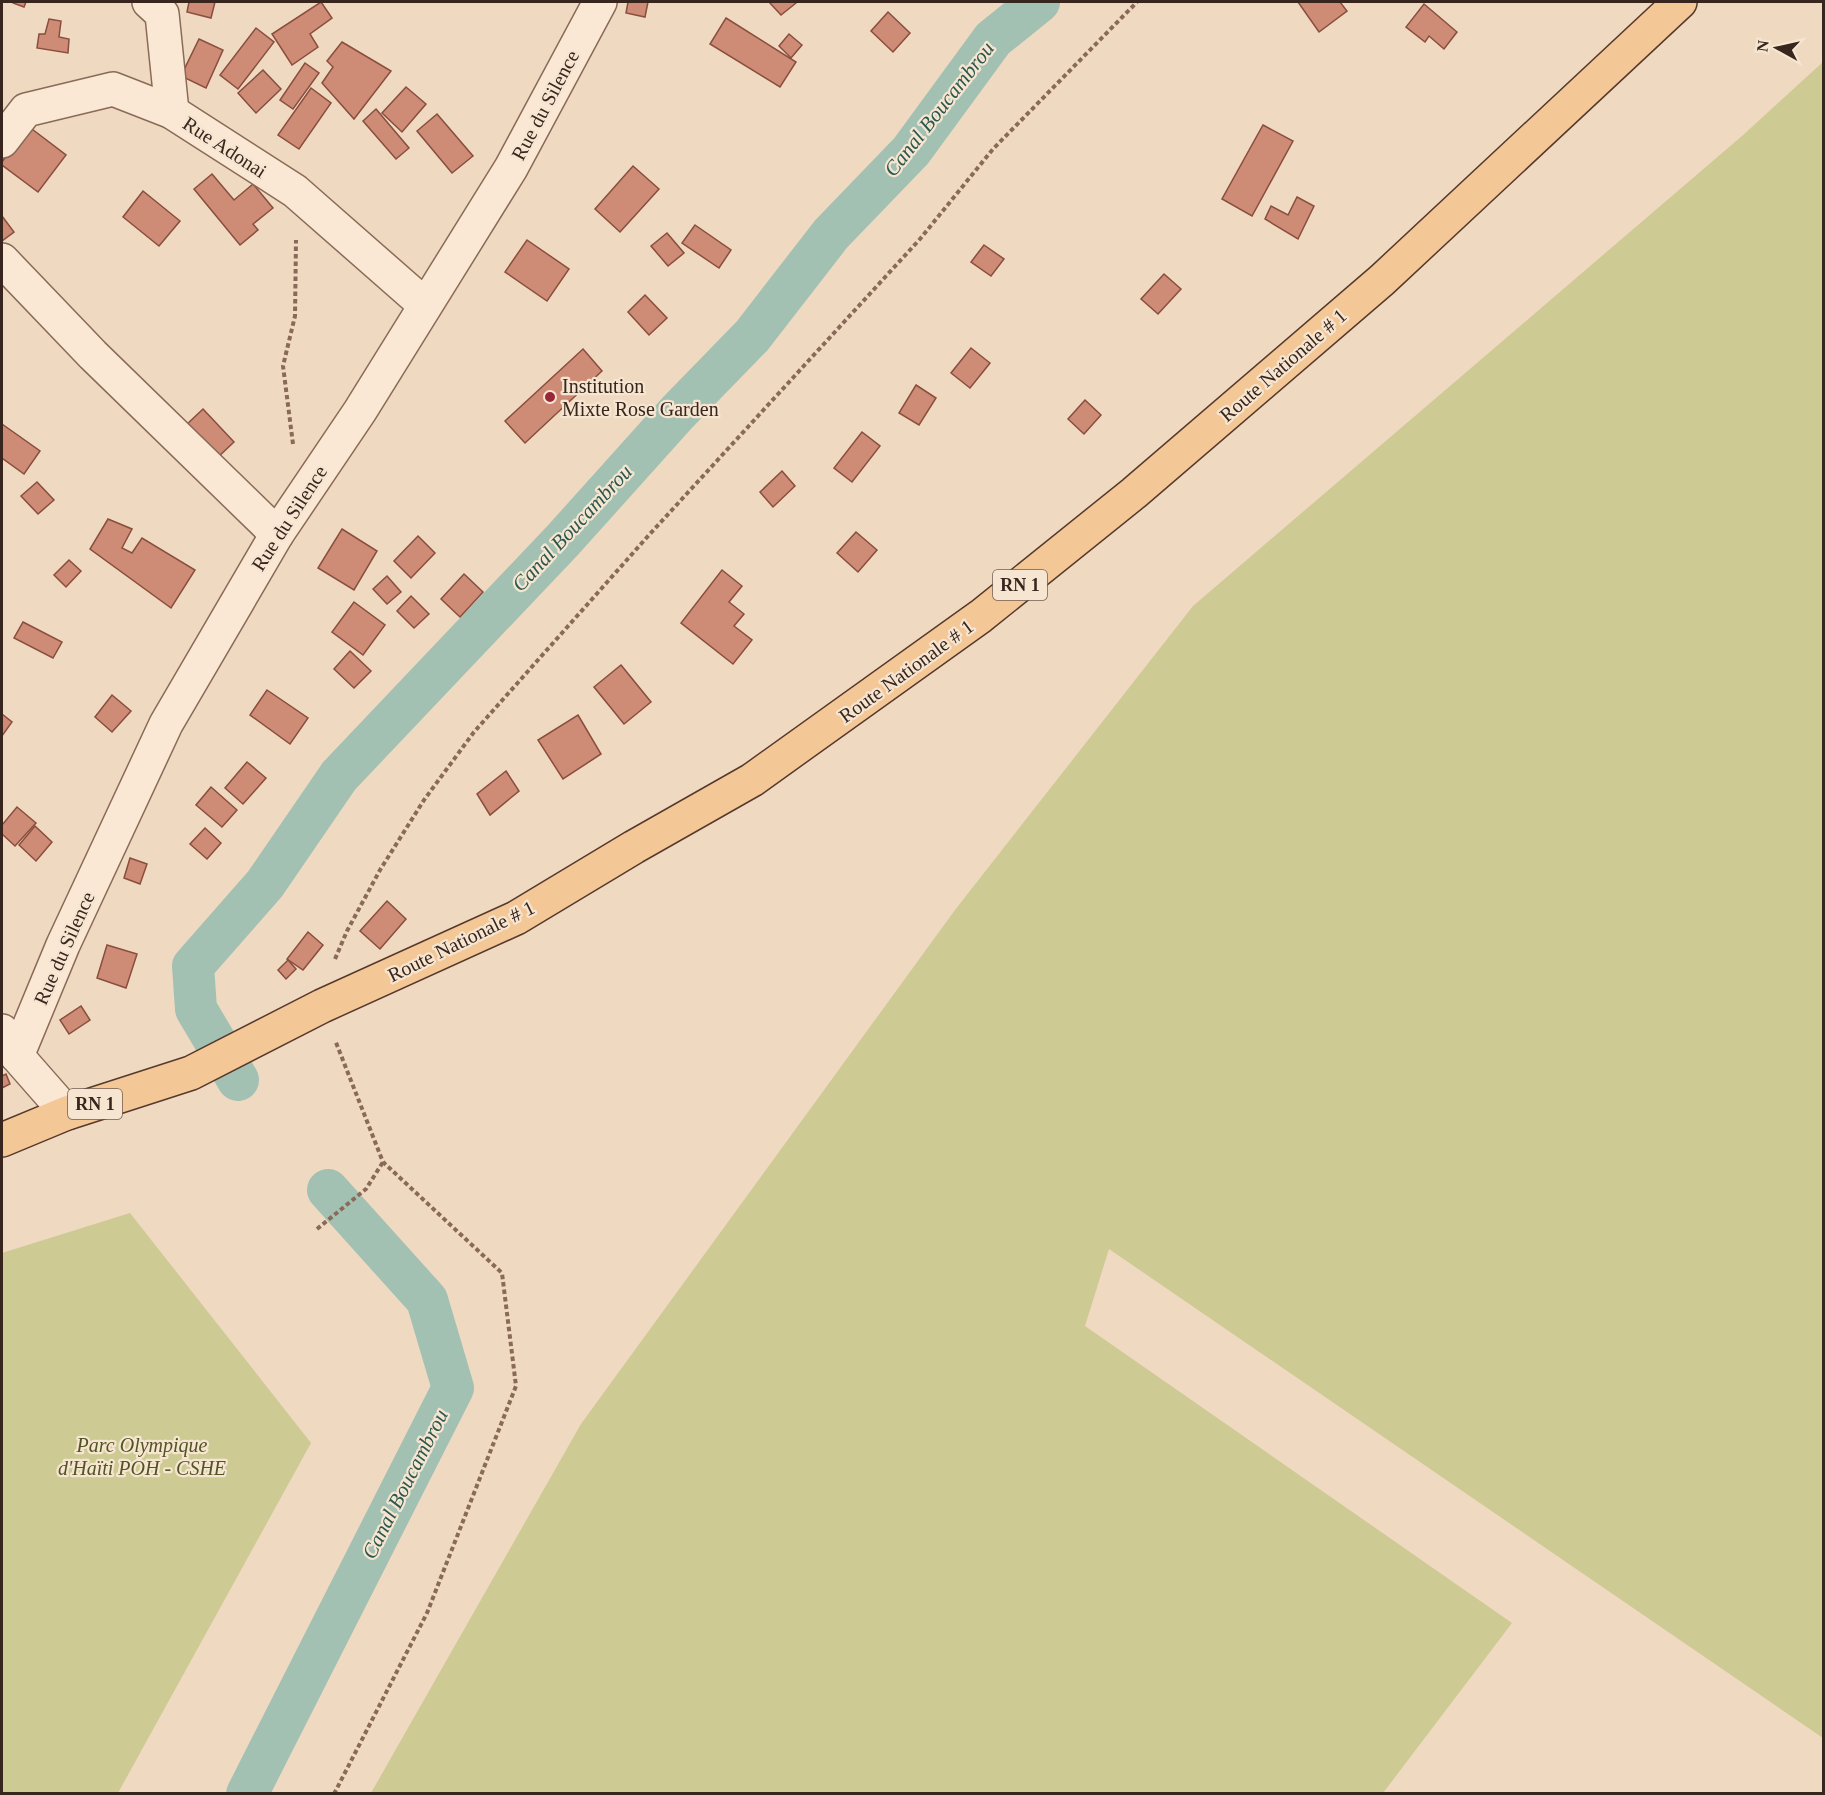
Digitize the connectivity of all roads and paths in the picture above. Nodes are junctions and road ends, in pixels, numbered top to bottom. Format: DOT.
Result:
graph roads {
  1 [pos="149,2"];
  2 [pos="600,2"];
  3 [pos="1680,2"];
  4 [pos="172,112"];
  5 [pos="2,141"];
  6 [pos="295,191"];
  7 [pos="2,260"];
  8 [pos="425,305"];
  9 [pos="302,498"];
  10 [pos="277,534"];
  11 [pos="9,1043"];
  12 [pos="68,1113"];
  13 [pos="2,1140"];
  14 [pos="383,1162"];
  15 [pos="317,1229"];
  1 -- 4 [label="street"];
  2 -- 8 [label="street, Rue du Silence"];
  3 -- 12 [label="main road, Route Nationale # 1 / RN 1"];
  4 -- 5 [label="street, Rue Adonai"];
  4 -- 6 [label="street, Rue Adonai"];
  6 -- 8 [label="street, Rue Adonai"];
  6 -- 9 [label="path"];
  7 -- 10 [label="street"];
  8 -- 9 [label="street, Rue du Silence"];
  9 -- 10 [label="street, Rue du Silence"];
  10 -- 11 [label="street, Rue du Silence"];
  11 -- 12 [label="street"];
  12 -- 13 [label="main road, Route Nationale # 1 / RN 1"];
  14 -- 15 [label="path"];
}
